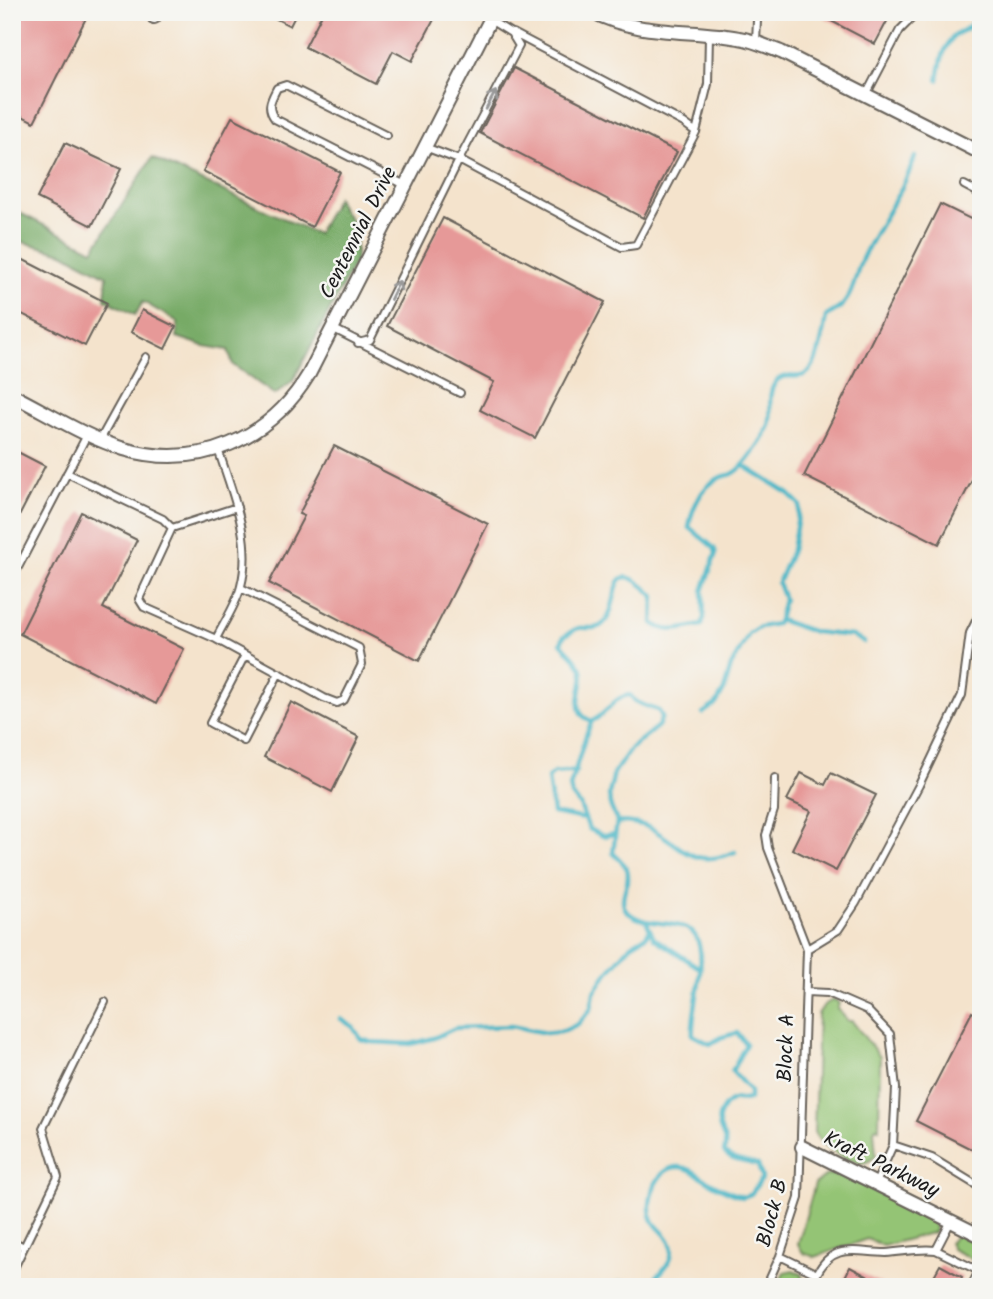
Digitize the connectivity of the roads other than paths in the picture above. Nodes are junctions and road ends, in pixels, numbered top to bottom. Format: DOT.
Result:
graph roads {
  1 [pos="593,12"];
  2 [pos="760,12"];
  3 [pos="918,12"];
  4 [pos="492,16"];
  5 [pos="512,33"];
  6 [pos="709,35"];
  7 [pos="756,42"];
  8 [pos="866,95"];
  9 [pos="696,132"];
  10 [pos="387,136"];
  11 [pos="425,147"];
  12 [pos="981,153"];
  13 [pos="459,160"];
  14 [pos="405,185"];
  15 [pos="964,185"];
  16 [pos="981,194"];
  17 [pos="332,328"];
  18 [pos="358,343"];
  19 [pos="146,357"];
  20 [pos="460,393"];
  21 [pos="12,395"];
  22 [pos="88,433"];
  23 [pos="100,440"];
  24 [pos="223,447"];
  25 [pos="67,473"];
  26 [pos="237,507"];
  27 [pos="172,528"];
  28 [pos="12,579"];
  29 [pos="241,588"];
  30 [pos="981,611"];
  31 [pos="216,639"];
  32 [pos="245,655"];
  33 [pos="279,673"];
  34 [pos="775,778"];
  35 [pos="807,949"];
  36 [pos="806,992"];
  37 [pos="105,1002"];
  38 [pos="893,1144"];
  39 [pos="802,1147"];
  40 [pos="876,1183"];
  41 [pos="981,1188"];
  42 [pos="951,1221"];
  43 [pos="981,1236"];
  44 [pos="12,1241"];
  45 [pos="24,1247"];
  46 [pos="936,1250"];
  47 [pos="780,1256"];
  48 [pos="12,1272"];
  49 [pos="817,1274"];
  50 [pos="766,1287"];
  51 [pos="815,1287"];
  52 [pos="971,1287"];
  1 -- 6 [label="street"];
  2 -- 7 [label="lane"];
  3 -- 8 [label="lane"];
  4 -- 5 [label="lane"];
  4 -- 11 [label="street, Centennial Drive"];
  5 -- 9 [label="lane"];
  13 -- 5 [label="lane, one-way"];
  6 -- 7 [label="street"];
  6 -- 9 [label="lane"];
  7 -- 8 [label="street"];
  8 -- 12 [label="street"];
  9 -- 13 [label="lane"];
  10 -- 14 [label="lane"];
  11 -- 13 [label="lane"];
  11 -- 14 [label="street, Centennial Drive"];
  18 -- 13 [label="lane, one-way"];
  14 -- 17 [label="street, Centennial Drive"];
  15 -- 16 [label="lane"];
  17 -- 18 [label="lane"];
  17 -- 24 [label="street, Centennial Drive"];
  18 -- 20 [label="lane"];
  19 -- 23 [label="lane"];
  21 -- 22 [label="street, Centennial Drive"];
  22 -- 23 [label="street, Centennial Drive"];
  22 -- 25 [label="lane"];
  23 -- 24 [label="street, Centennial Drive"];
  24 -- 26 [label="lane"];
  25 -- 27 [label="lane"];
  25 -- 28 [label="lane"];
  26 -- 27 [label="lane"];
  26 -- 29 [label="lane"];
  27 -- 31 [label="lane"];
  29 -- 31 [label="lane"];
  29 -- 33 [label="lane"];
  30 -- 35 [label="lane"];
  31 -- 32 [label="lane"];
  32 -- 33 [label="lane"];
  32 -- 33 [label="lane"];
  34 -- 35 [label="lane"];
  35 -- 36 [label="lane, Block A"];
  36 -- 38 [label="lane"];
  36 -- 39 [label="lane, Block A"];
  37 -- 45 [label="lane"];
  38 -- 40 [label="lane"];
  38 -- 41 [label="lane"];
  39 -- 40 [label="street, Kraft Parkway"];
  39 -- 47 [label="lane, Block B"];
  40 -- 42 [label="street, Kraft Parkway"];
  42 -- 43 [label="street, Kraft Parkway"];
  42 -- 46 [label="lane"];
  44 -- 45 [label="lane"];
  45 -- 48 [label="lane"];
  46 -- 49 [label="lane"];
  46 -- 52 [label="lane"];
  47 -- 49 [label="lane"];
  47 -- 50 [label="lane, Block B"];
  49 -- 51 [label="lane"];
}
